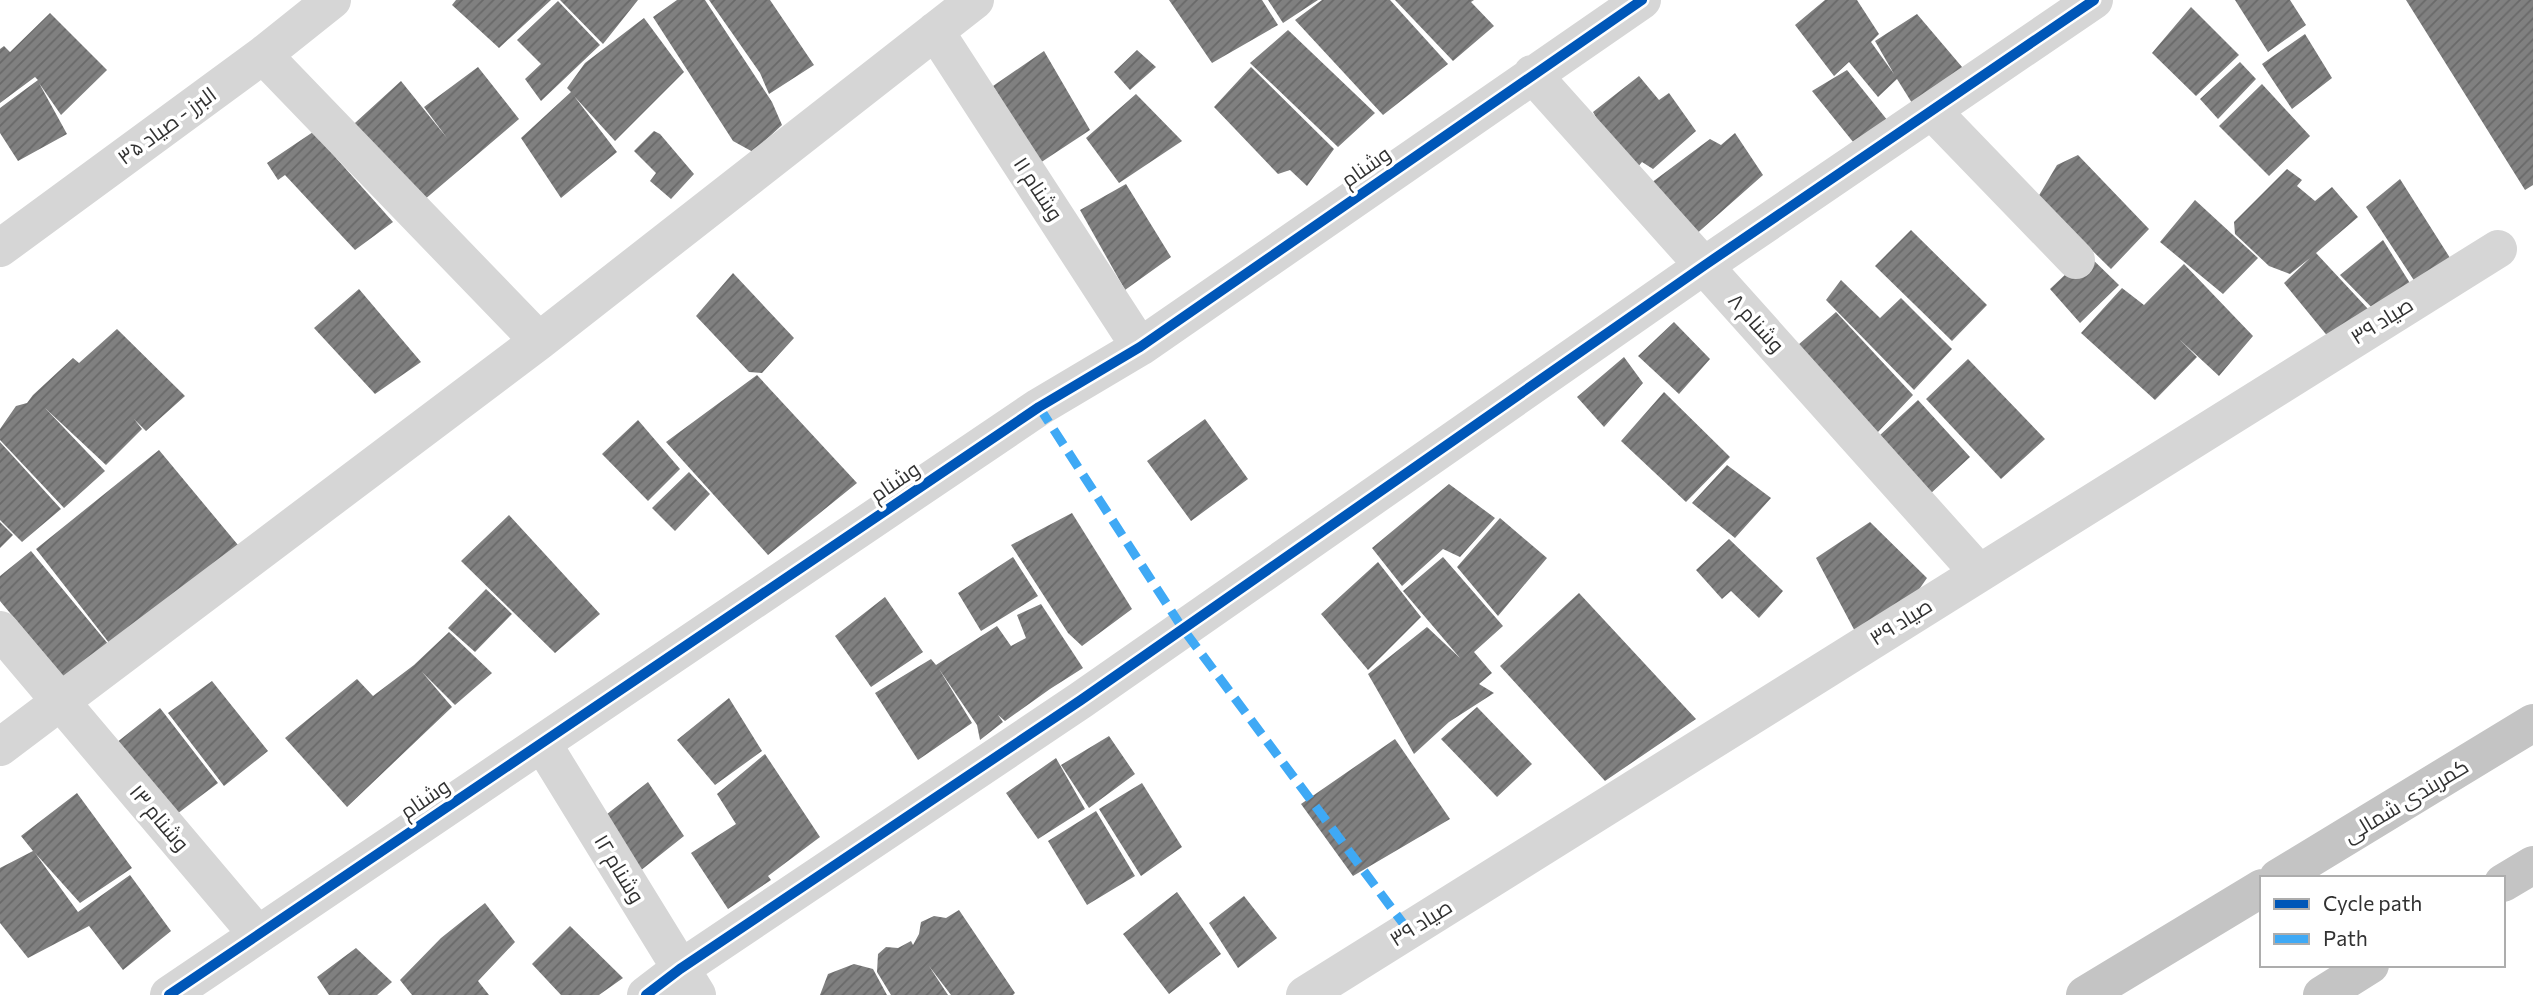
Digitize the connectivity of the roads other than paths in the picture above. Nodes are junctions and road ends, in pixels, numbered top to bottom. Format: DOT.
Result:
graph roads {
  1 [pos="332,0"];
  2 [pos="975,0"];
  3 [pos="1642,0"];
  4 [pos="2094,0"];
  5 [pos="935,31"];
  6 [pos="263,55"];
  7 [pos="1532,74"];
  8 [pos="1932,111"];
  9 [pos="0,248"];
  10 [pos="2498,248"];
  11 [pos="2076,260"];
  12 [pos="1704,265"];
  13 [pos="539,341"];
  14 [pos="1140,347"];
  15 [pos="1979,573"];
  16 [pos="0,630"];
  17 [pos="60,701"];
  18 [pos="2533,723"];
  19 [pos="542,743"];
  20 [pos="0,747"];
  21 [pos="2533,865"];
  22 [pos="2281,876"];
  23 [pos="2505,882"];
  24 [pos="2260,889"];
  25 [pos="258,935"];
  26 [pos="2367,967"];
  27 [pos="689,982"];
  28 [pos="169,995"];
  29 [pos="646,995"];
  30 [pos="1305,995"];
  31 [pos="2085,995"];
  32 [pos="2322,995"];
  1 -- 6 [label="street, البرز - صیاد ۳۵"];
  2 -- 5 [label="street"];
  3 -- 7 [label="street, وشنام"];
  4 -- 8 [label="street"];
  5 -- 13 [label="street"];
  5 -- 14 [label="street, وشنام ۱۱"];
  6 -- 9 [label="street, البرز - صیاد ۳۵"];
  6 -- 13 [label="street"];
  7 -- 12 [label="street, وشنام ۸"];
  7 -- 14 [label="street, وشنام"];
  8 -- 11 [label="street"];
  8 -- 12 [label="street"];
  10 -- 15 [label="street, صیاد ۳۹"];
  12 -- 15 [label="street, وشنام ۸"];
  12 -- 27 [label="street"];
  13 -- 17 [label="street"];
  14 -- 19 [label="street, وشنام"];
  15 -- 30 [label="street, صیاد ۳۹"];
  16 -- 17 [label="street, وشنام ۱۳"];
  17 -- 20 [label="street"];
  17 -- 25 [label="street, وشنام ۱۳"];
  18 -- 22 [label="highway, کمربندی شمالی"];
  19 -- 25 [label="street, وشنام"];
  19 -- 27 [label="street, وشنام ۱۲"];
  21 -- 23 [label="highway"];
  24 -- 31 [label="highway"];
  25 -- 28 [label="street, وشنام"];
  26 -- 32 [label="highway"];
  27 -- 29 [label="street"];
}
